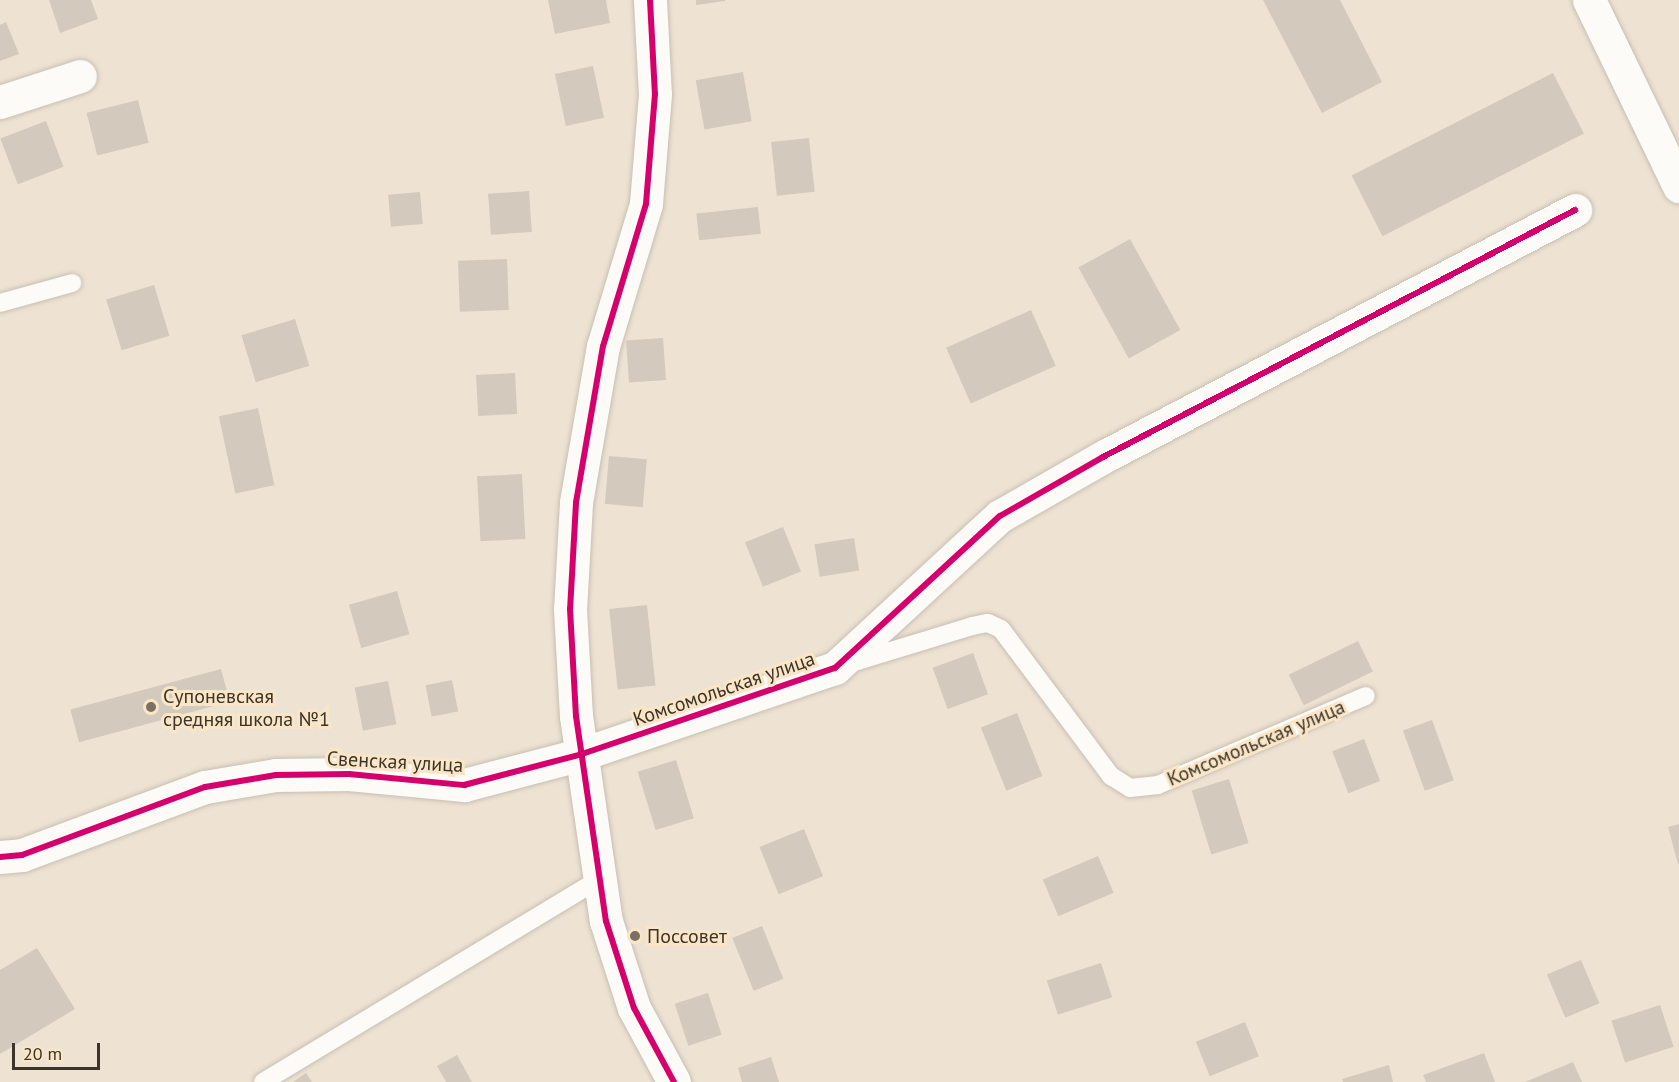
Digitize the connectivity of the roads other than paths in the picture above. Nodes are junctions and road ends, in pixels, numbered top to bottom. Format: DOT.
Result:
graph roads {
  1 [pos="650,0"];
  2 [pos="1589,0"];
  3 [pos="80,76"];
  4 [pos="0,102"];
  5 [pos="1679,186"];
  6 [pos="1575,210"];
  7 [pos="72,283"];
  8 [pos="0,303"];
  9 [pos="835,668"];
  10 [pos="1366,696"];
  11 [pos="582,754"];
  12 [pos="0,857"];
  13 [pos="600,879"];
  14 [pos="263,1082"];
  15 [pos="674,1082"];
  1 -- 11 [label="street"];
  2 -- 5 [label="street"];
  3 -- 4 [label="street"];
  6 -- 9 [label="street, Комсомольская улица"];
  7 -- 8 [label="lane"];
  9 -- 10 [label="lane, Комсомольская улица"];
  9 -- 11 [label="street, Комсомольская улица"];
  11 -- 12 [label="street, Свенская улица"];
  11 -- 13 [label="street"];
  13 -- 14 [label="lane"];
  13 -- 15 [label="street"];
}
